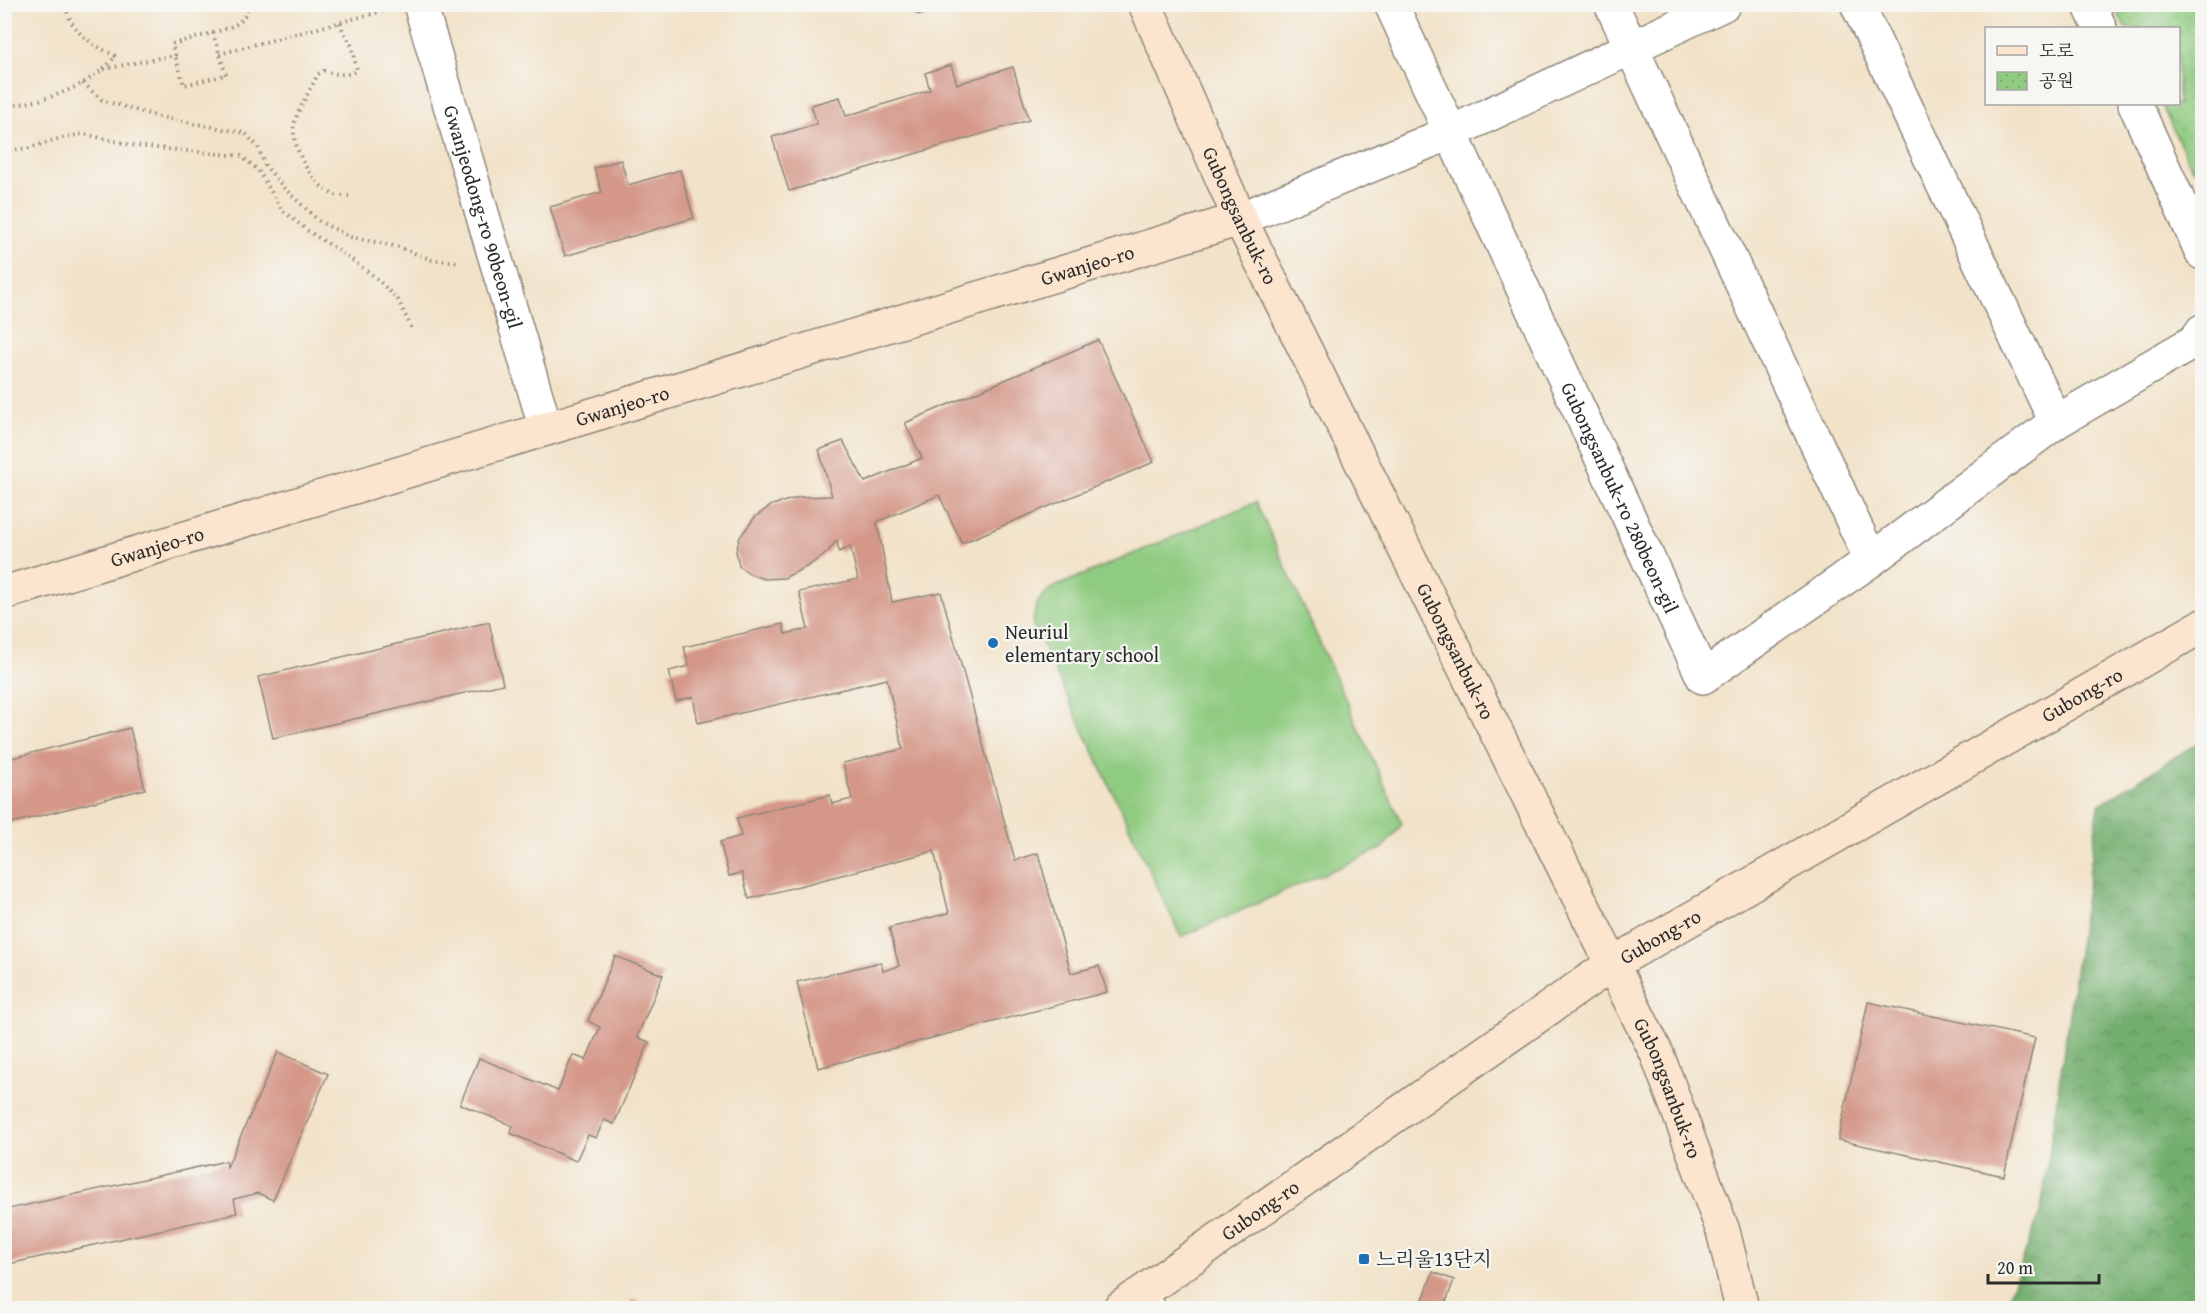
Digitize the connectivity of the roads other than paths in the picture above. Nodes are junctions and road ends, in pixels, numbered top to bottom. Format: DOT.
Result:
graph roads {
  1 [pos="1145,4"];
  2 [pos="1391,4"];
  3 [pos="1611,4"];
  4 [pos="1724,4"];
  5 [pos="1857,4"];
  6 [pos="2089,4"];
  7 [pos="404,7"];
  8 [pos="2100,27"];
  9 [pos="1631,48"];
  10 [pos="2134,105"];
  11 [pos="1452,132"];
  12 [pos="1240,219"];
  13 [pos="2202,253"];
  14 [pos="2202,331"];
  15 [pos="2056,422"];
  16 [pos="546,429"];
  17 [pos="1871,560"];
  18 [pos="4,593"];
  19 [pos="2202,626"];
  20 [pos="1612,964"];
  21 [pos="1141,1302"];
  22 [pos="1742,1308"];
  1 -- 12 [label="main road, Gubongsanbuk-ro"];
  2 -- 11 [label="street, Gubongsanbuk-ro 280beon-gil"];
  3 -- 9 [label="street"];
  4 -- 9 [label="street"];
  5 -- 15 [label="street"];
  6 -- 8 [label="street"];
  7 -- 16 [label="street, Gwanjeodong-ro 90beon-gil"];
  9 -- 11 [label="street"];
  9 -- 17 [label="street"];
  10 -- 13 [label="street"];
  11 -- 12 [label="street"];
  11 -- 17 [label="street, Gubongsanbuk-ro 280beon-gil"];
  12 -- 16 [label="main road, Gwanjeo-ro"];
  12 -- 20 [label="main road, Gubongsanbuk-ro"];
  14 -- 15 [label="street, Gubongsanbuk-ro 280beon-gil"];
  15 -- 17 [label="street, Gubongsanbuk-ro 280beon-gil"];
  16 -- 18 [label="main road, Gwanjeo-ro"];
  19 -- 20 [label="main road, Gubong-ro"];
  20 -- 21 [label="main road, Gubong-ro"];
  20 -- 22 [label="main road, Gubongsanbuk-ro"];
}
